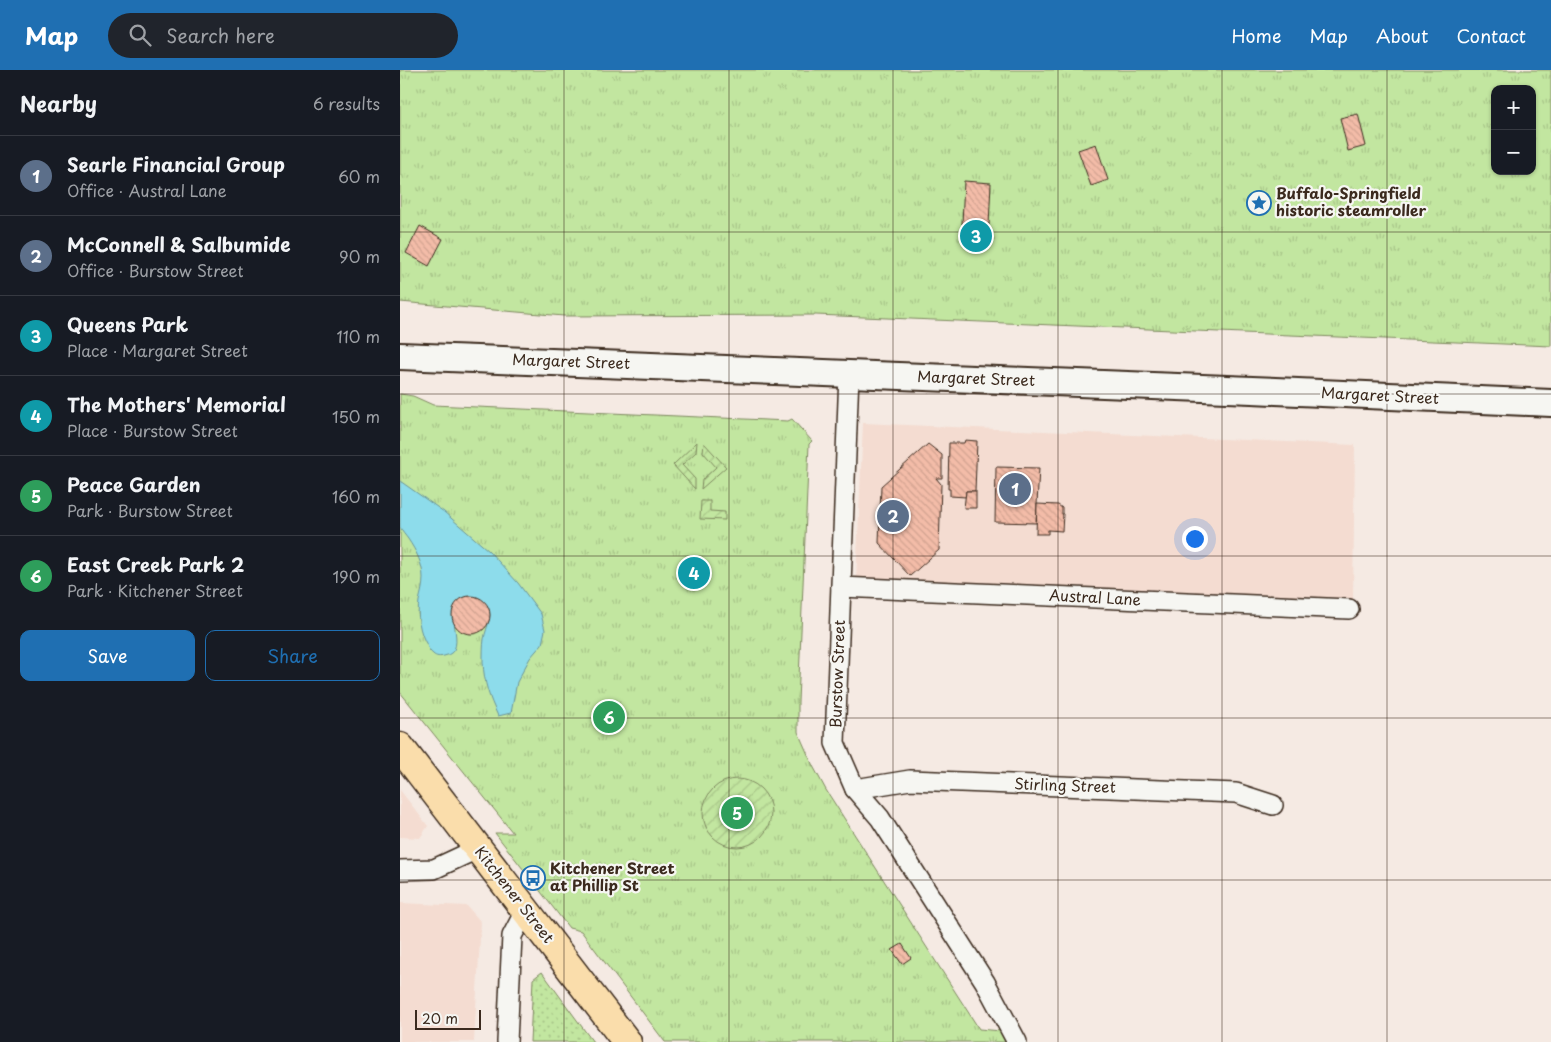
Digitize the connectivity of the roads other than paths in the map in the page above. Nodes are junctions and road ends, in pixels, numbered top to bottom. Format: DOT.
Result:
graph roads {
  1 [pos="400,356"];
  2 [pos="849,374"];
  3 [pos="1551,403"];
  4 [pos="841,587"];
  5 [pos="1349,609"];
  6 [pos="400,747"];
  7 [pos="856,789"];
  8 [pos="1273,805"];
  9 [pos="477,848"];
  10 [pos="400,870"];
  11 [pos="526,909"];
  12 [pos="507,1042"];
  13 [pos="628,1042"];
  14 [pos="1017,1042"];
  1 -- 2 [label="street, Margaret Street"];
  2 -- 3 [label="street, Margaret Street"];
  2 -- 4 [label="street, Burstow Street"];
  4 -- 5 [label="street, Austral Lane"];
  4 -- 7 [label="street, Burstow Street"];
  6 -- 9 [label="main road, Kitchener Street"];
  7 -- 8 [label="street, Stirling Street"];
  7 -- 14 [label="street, Burstow Street"];
  9 -- 10 [label="street"];
  9 -- 11 [label="main road, Kitchener Street"];
  11 -- 12 [label="street"];
  11 -- 13 [label="main road, Kitchener Street"];
}
